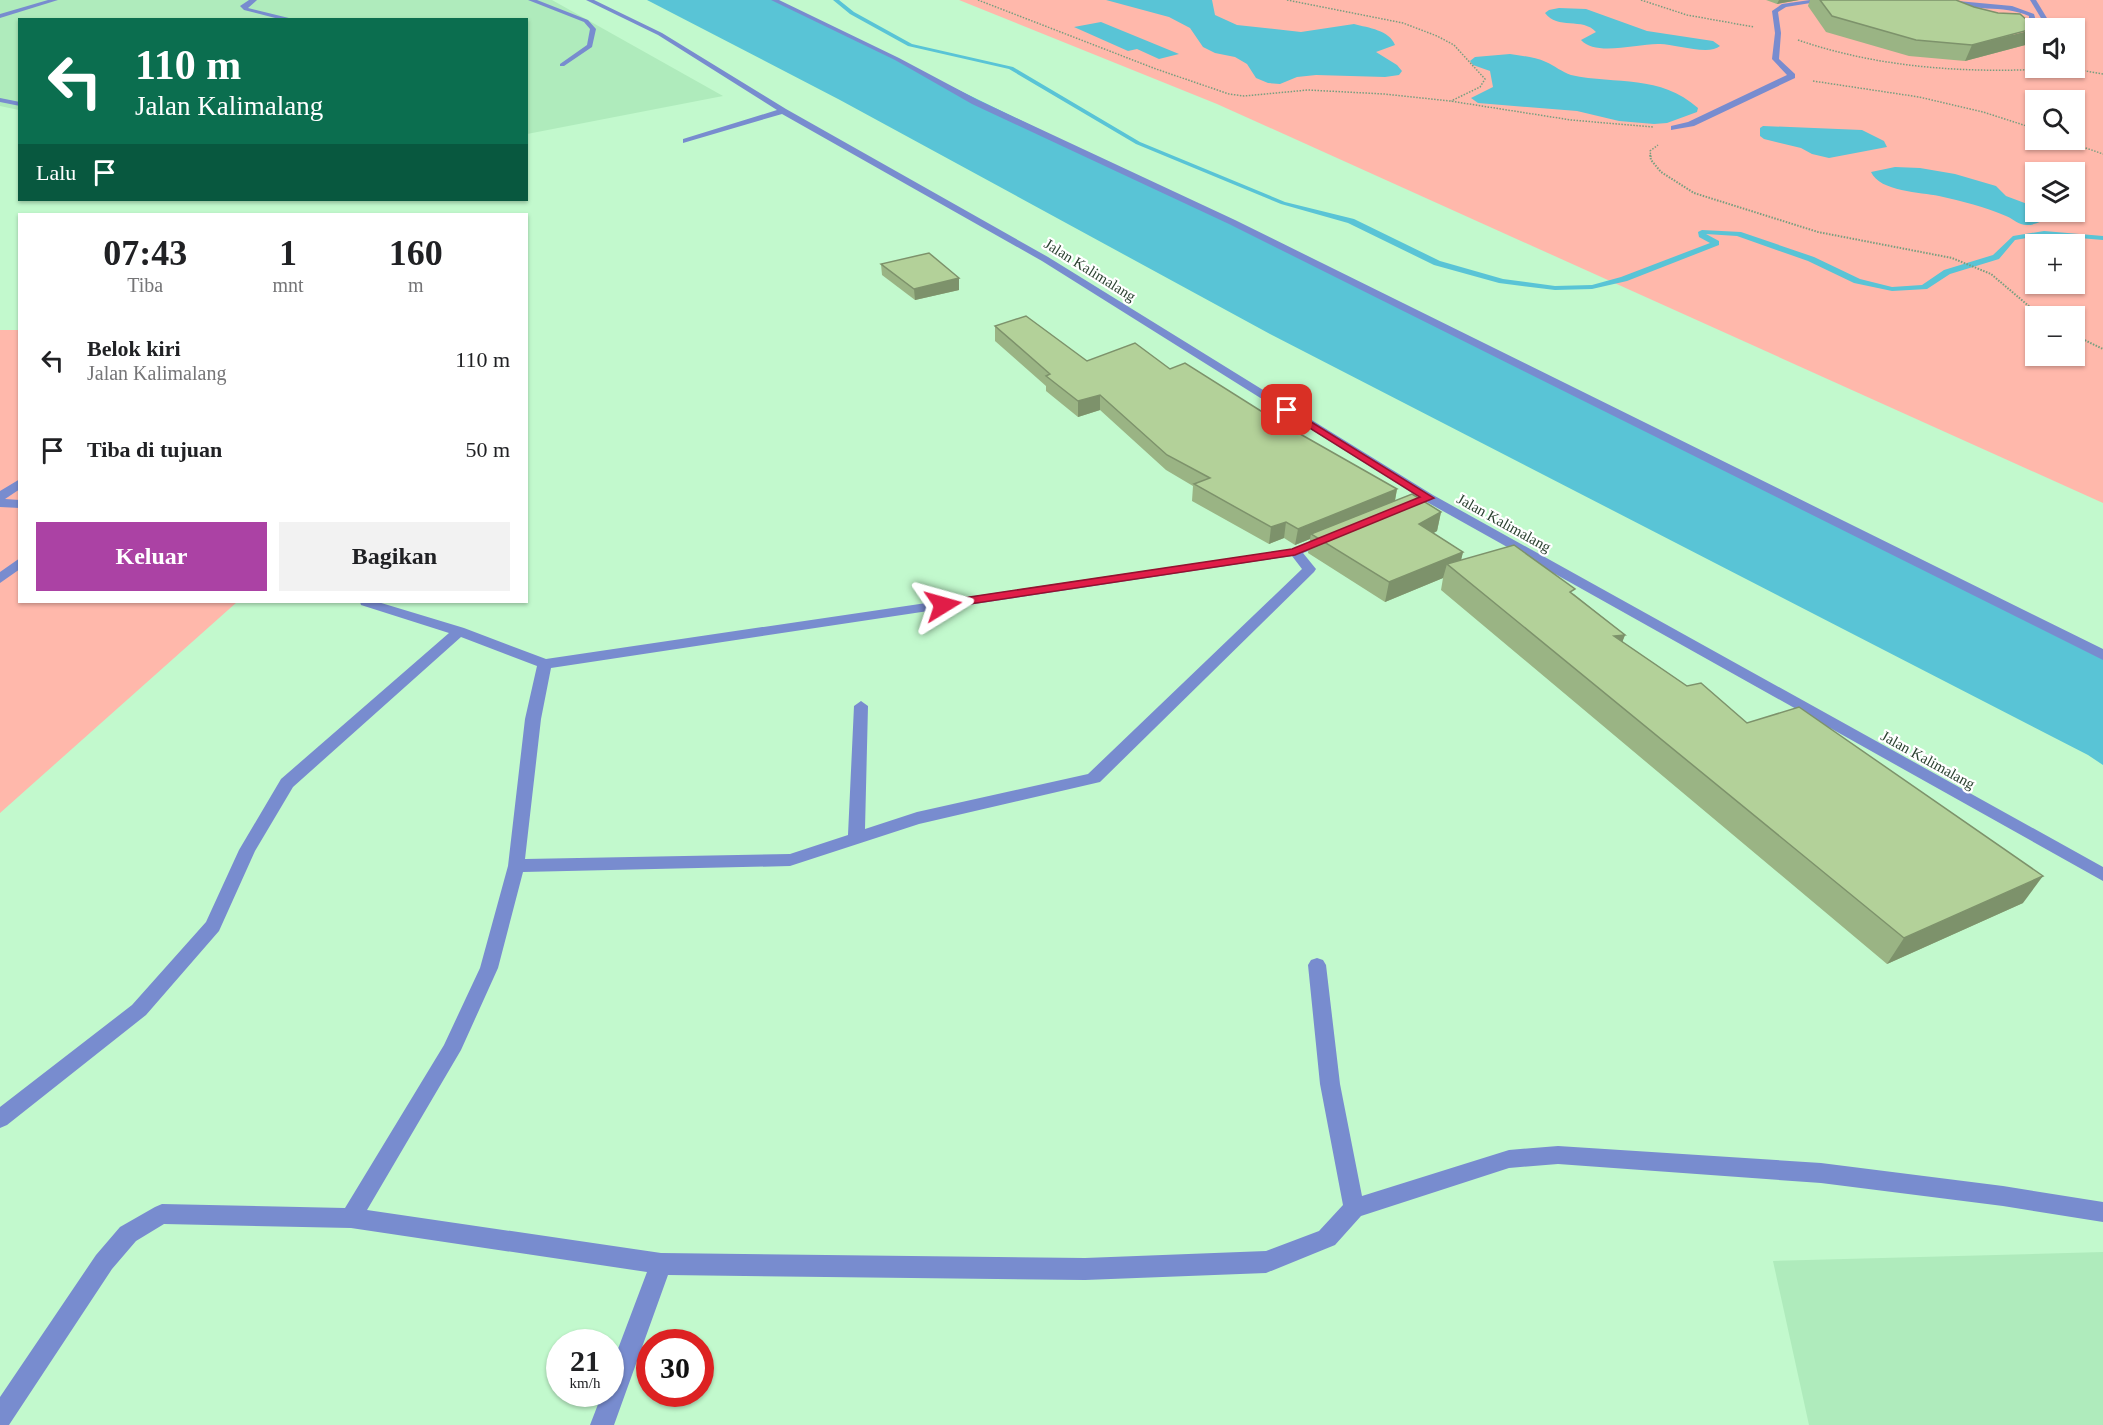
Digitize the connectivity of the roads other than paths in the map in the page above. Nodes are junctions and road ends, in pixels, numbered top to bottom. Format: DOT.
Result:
graph roads {
  1 [pos="56,0"];
  2 [pos="254,0"];
  3 [pos="531,0"];
  4 [pos="589,0"];
  5 [pos="774,0"];
  6 [pos="1826,0"];
  7 [pos="2033,0"];
  8 [pos="1950,3"];
  9 [pos="2032,15"];
  10 [pos="0,16"];
  11 [pos="2044,16"];
  12 [pos="285,18"];
  13 [pos="2003,24"];
  14 [pos="562,65"];
  15 [pos="0,100"];
  16 [pos="18,104"];
  17 [pos="783,111"];
  18 [pos="1674,128"];
  19 [pos="686,141"];
  20 [pos="18,484"];
  21 [pos="0,497"];
  22 [pos="1429,498"];
  23 [pos="0,503"];
  24 [pos="18,504"];
  25 [pos="1408,506"];
  26 [pos="1346,531"];
  27 [pos="1295,552"];
  28 [pos="18,564"];
  29 [pos="0,579"];
  30 [pos="369,603"];
  31 [pos="459,631"];
  32 [pos="2103,655"];
  33 [pos="544,664"];
  34 [pos="861,706"];
  35 [pos="856,837"];
  36 [pos="516,866"];
  37 [pos="2103,876"];
  38 [pos="1317,964"];
  39 [pos="0,1119"];
  40 [pos="1354,1208"];
  41 [pos="2103,1212"];
  42 [pos="351,1218"];
  43 [pos="661,1264"];
  44 [pos="0,1418"];
  45 [pos="602,1425"];
  1 -- 10 [label="street"];
  2 -- 12 [label="street"];
  3 -- 14 [label="street"];
  4 -- 17 [label="street, Jalan Kalimalang"];
  5 -- 32 [label="street"];
  6 -- 18 [label="street"];
  7 -- 11 [label="street"];
  8 -- 9 [label="street"];
  9 -- 11 [label="street"];
  9 -- 13 [label="street"];
  15 -- 16 [label="street"];
  17 -- 19 [label="street"];
  17 -- 22 [label="street, Jalan Kalimalang"];
  20 -- 21 [label="street"];
  22 -- 25 [label="street"];
  22 -- 37 [label="street, Jalan Kalimalang"];
  23 -- 24 [label="street"];
  26 -- 27 [label="street"];
  27 -- 33 [label="street"];
  27 -- 35 [label="street"];
  28 -- 29 [label="street"];
  30 -- 31 [label="street"];
  31 -- 33 [label="street"];
  31 -- 39 [label="street"];
  33 -- 36 [label="street"];
  34 -- 35 [label="street"];
  35 -- 36 [label="street"];
  36 -- 42 [label="street"];
  38 -- 40 [label="street"];
  40 -- 41 [label="street"];
  40 -- 43 [label="street"];
  42 -- 43 [label="street"];
  42 -- 44 [label="street"];
  43 -- 45 [label="street"];
}
